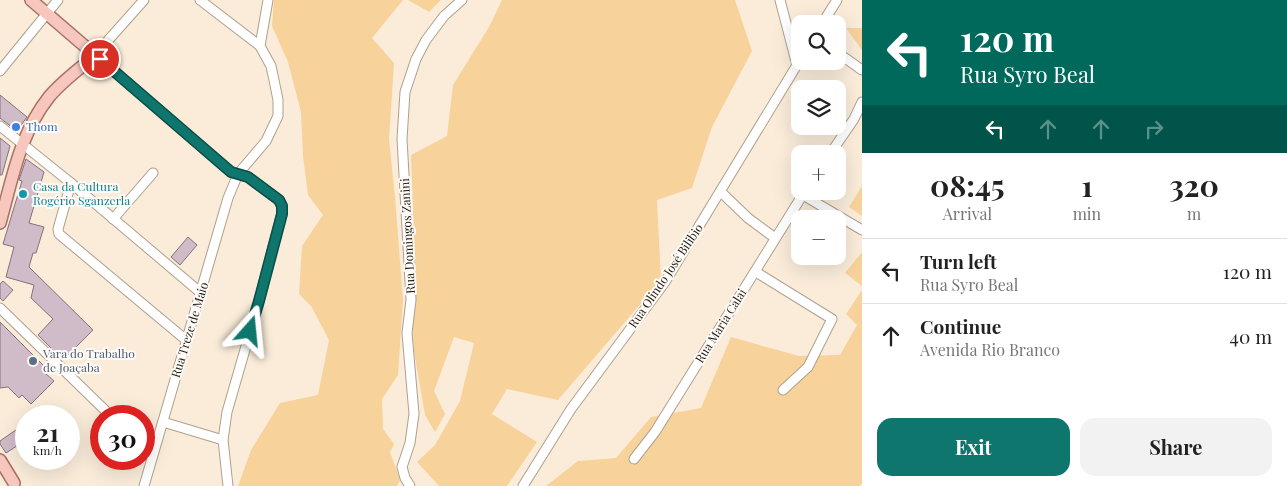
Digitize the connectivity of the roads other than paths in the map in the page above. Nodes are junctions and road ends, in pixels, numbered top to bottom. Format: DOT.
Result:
graph roads {
  1 [pos="31,0"];
  2 [pos="58,0"];
  3 [pos="144,0"];
  4 [pos="200,0"];
  5 [pos="268,0"];
  6 [pos="462,0"];
  7 [pos="780,0"];
  8 [pos="837,0"];
  9 [pos="48,14"];
  10 [pos="828,15"];
  11 [pos="791,38"];
  12 [pos="260,46"];
  13 [pos="95,55"];
  14 [pos="846,59"];
  15 [pos="793,70"];
  16 [pos="862,70"];
  17 [pos="0,71"];
  18 [pos="862,102"];
  19 [pos="0,126"];
  20 [pos="22,144"];
  21 [pos="836,145"];
  22 [pos="153,174"];
  23 [pos="238,174"];
  24 [pos="71,183"];
  25 [pos="721,192"];
  26 [pos="799,200"];
  27 [pos="815,200"];
  28 [pos="113,219"];
  29 [pos="0,223"];
  30 [pos="862,230"];
  31 [pos="775,238"];
  32 [pos="756,272"];
  33 [pos="201,293"];
  34 [pos="0,308"];
  35 [pos="186,340"];
  36 [pos="784,390"];
  37 [pos="100,405"];
  38 [pos="163,422"];
  39 [pos="223,440"];
  40 [pos="155,447"];
  41 [pos="634,459"];
  42 [pos="0,460"];
  43 [pos="0,470"];
  44 [pos="148,470"];
  45 [pos="15,484"];
  46 [pos="144,486"];
  47 [pos="228,486"];
  48 [pos="410,486"];
  49 [pos="523,486"];
  1 -- 9 [label="main road"];
  2 -- 9 [label="street"];
  3 -- 13 [label="street"];
  4 -- 12 [label="street"];
  5 -- 12 [label="street"];
  6 -- 48 [label="street, Rua Domingos Zanini"];
  7 -- 11 [label="street"];
  8 -- 10 [label="street"];
  9 -- 13 [label="main road"];
  9 -- 17 [label="street"];
  12 -- 23 [label="street, Rua Treze de Maio"];
  13 -- 20 [label="main road"];
  13 -- 23 [label="street"];
  14 -- 16 [label="street"];
  15 -- 25 [label="street, Rua Olindo José Bilibio"];
  18 -- 21 [label="street"];
  19 -- 20 [label="street"];
  20 -- 24 [label="street"];
  20 -- 29 [label="main road"];
  22 -- 28 [label="street"];
  23 -- 33 [label="street, Rua Treze de Maio"];
  23 -- 39 [label="street"];
  24 -- 28 [label="street"];
  24 -- 35 [label="street"];
  25 -- 31 [label="street"];
  25 -- 49 [label="street, Rua Olindo José Bilibio"];
  26 -- 31 [label="street, Rua Maria Calai"];
  27 -- 30 [label="street"];
  28 -- 33 [label="street"];
  31 -- 32 [label="street, Rua Maria Calai"];
  32 -- 36 [label="street"];
  32 -- 41 [label="street, Rua Maria Calai"];
  33 -- 35 [label="street, Rua Treze de Maio"];
  34 -- 37 [label="street"];
  35 -- 38 [label="street, Rua Treze de Maio"];
  38 -- 39 [label="street"];
  38 -- 40 [label="street, Rua Treze de Maio"];
  39 -- 47 [label="street"];
  42 -- 45 [label="main road"];
  43 -- 45 [label="main road"];
  44 -- 46 [label="street, Rua Treze de Maio"];
}
